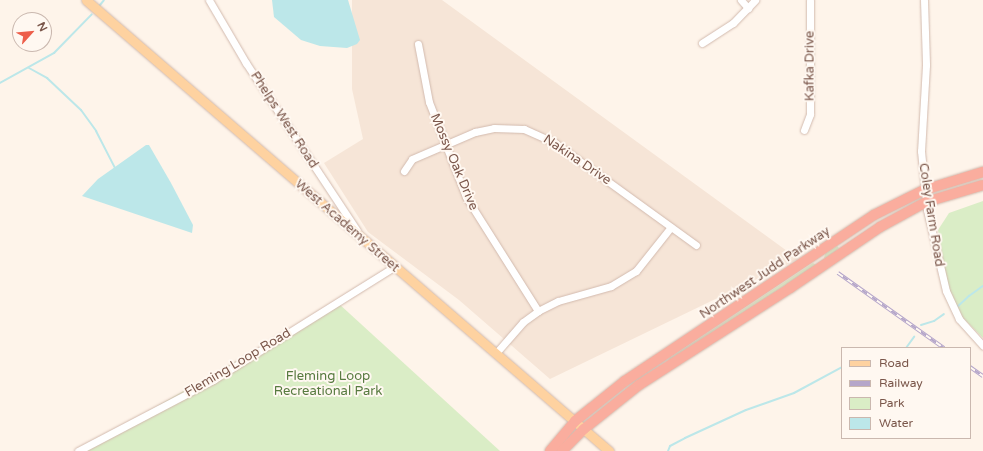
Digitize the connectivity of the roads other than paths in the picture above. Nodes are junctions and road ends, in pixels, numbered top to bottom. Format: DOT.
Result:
graph roads {
  1 [pos="86,0"];
  2 [pos="209,0"];
  3 [pos="741,0"];
  4 [pos="754,0"];
  5 [pos="810,0"];
  6 [pos="924,0"];
  7 [pos="748,8"];
  8 [pos="702,43"];
  9 [pos="418,44"];
  10 [pos="804,130"];
  11 [pos="445,143"];
  12 [pos="404,171"];
  13 [pos="983,172"];
  14 [pos="983,185"];
  15 [pos="924,190"];
  16 [pos="926,202"];
  17 [pos="671,227"];
  18 [pos="362,238"];
  19 [pos="696,245"];
  20 [pos="394,267"];
  21 [pos="538,311"];
  22 [pos="983,346"];
  23 [pos="496,353"];
  24 [pos="575,421"];
  25 [pos="584,429"];
  26 [pos="78,451"];
  27 [pos="550,451"];
  28 [pos="562,451"];
  29 [pos="609,451"];
  1 -- 18 [label="main road, West Academy Street"];
  2 -- 18 [label="street, Phelps West Road"];
  3 -- 7 [label="street"];
  4 -- 7 [label="street"];
  5 -- 10 [label="street, Kafka Drive"];
  6 -- 15 [label="street, Coley Farm Road"];
  7 -- 8 [label="street"];
  9 -- 11 [label="street, Mossy Oak Drive"];
  11 -- 12 [label="street, Nakina Drive"];
  11 -- 17 [label="street, Nakina Drive"];
  11 -- 21 [label="street, Mossy Oak Drive"];
  13 -- 15 [label="highway, Northwest Judd Parkway"];
  14 -- 16 [label="highway, Northwest Judd Parkway"];
  15 -- 16 [label="street, Coley Farm Road"];
  15 -- 24 [label="highway, Northwest Judd Parkway"];
  16 -- 22 [label="street, Coley Farm Road"];
  16 -- 25 [label="highway, Northwest Judd Parkway"];
  17 -- 19 [label="street, Nakina Drive"];
  17 -- 21 [label="street"];
  18 -- 20 [label="main road, West Academy Street"];
  20 -- 23 [label="main road, West Academy Street"];
  20 -- 26 [label="street, Fleming Loop Road"];
  21 -- 23 [label="street"];
  23 -- 24 [label="main road, West Academy Street"];
  24 -- 25 [label="main road, West Academy Street"];
  24 -- 27 [label="highway, Northwest Judd Parkway"];
  25 -- 28 [label="highway, Northwest Judd Parkway"];
  25 -- 29 [label="main road, West Academy Street"];
}
